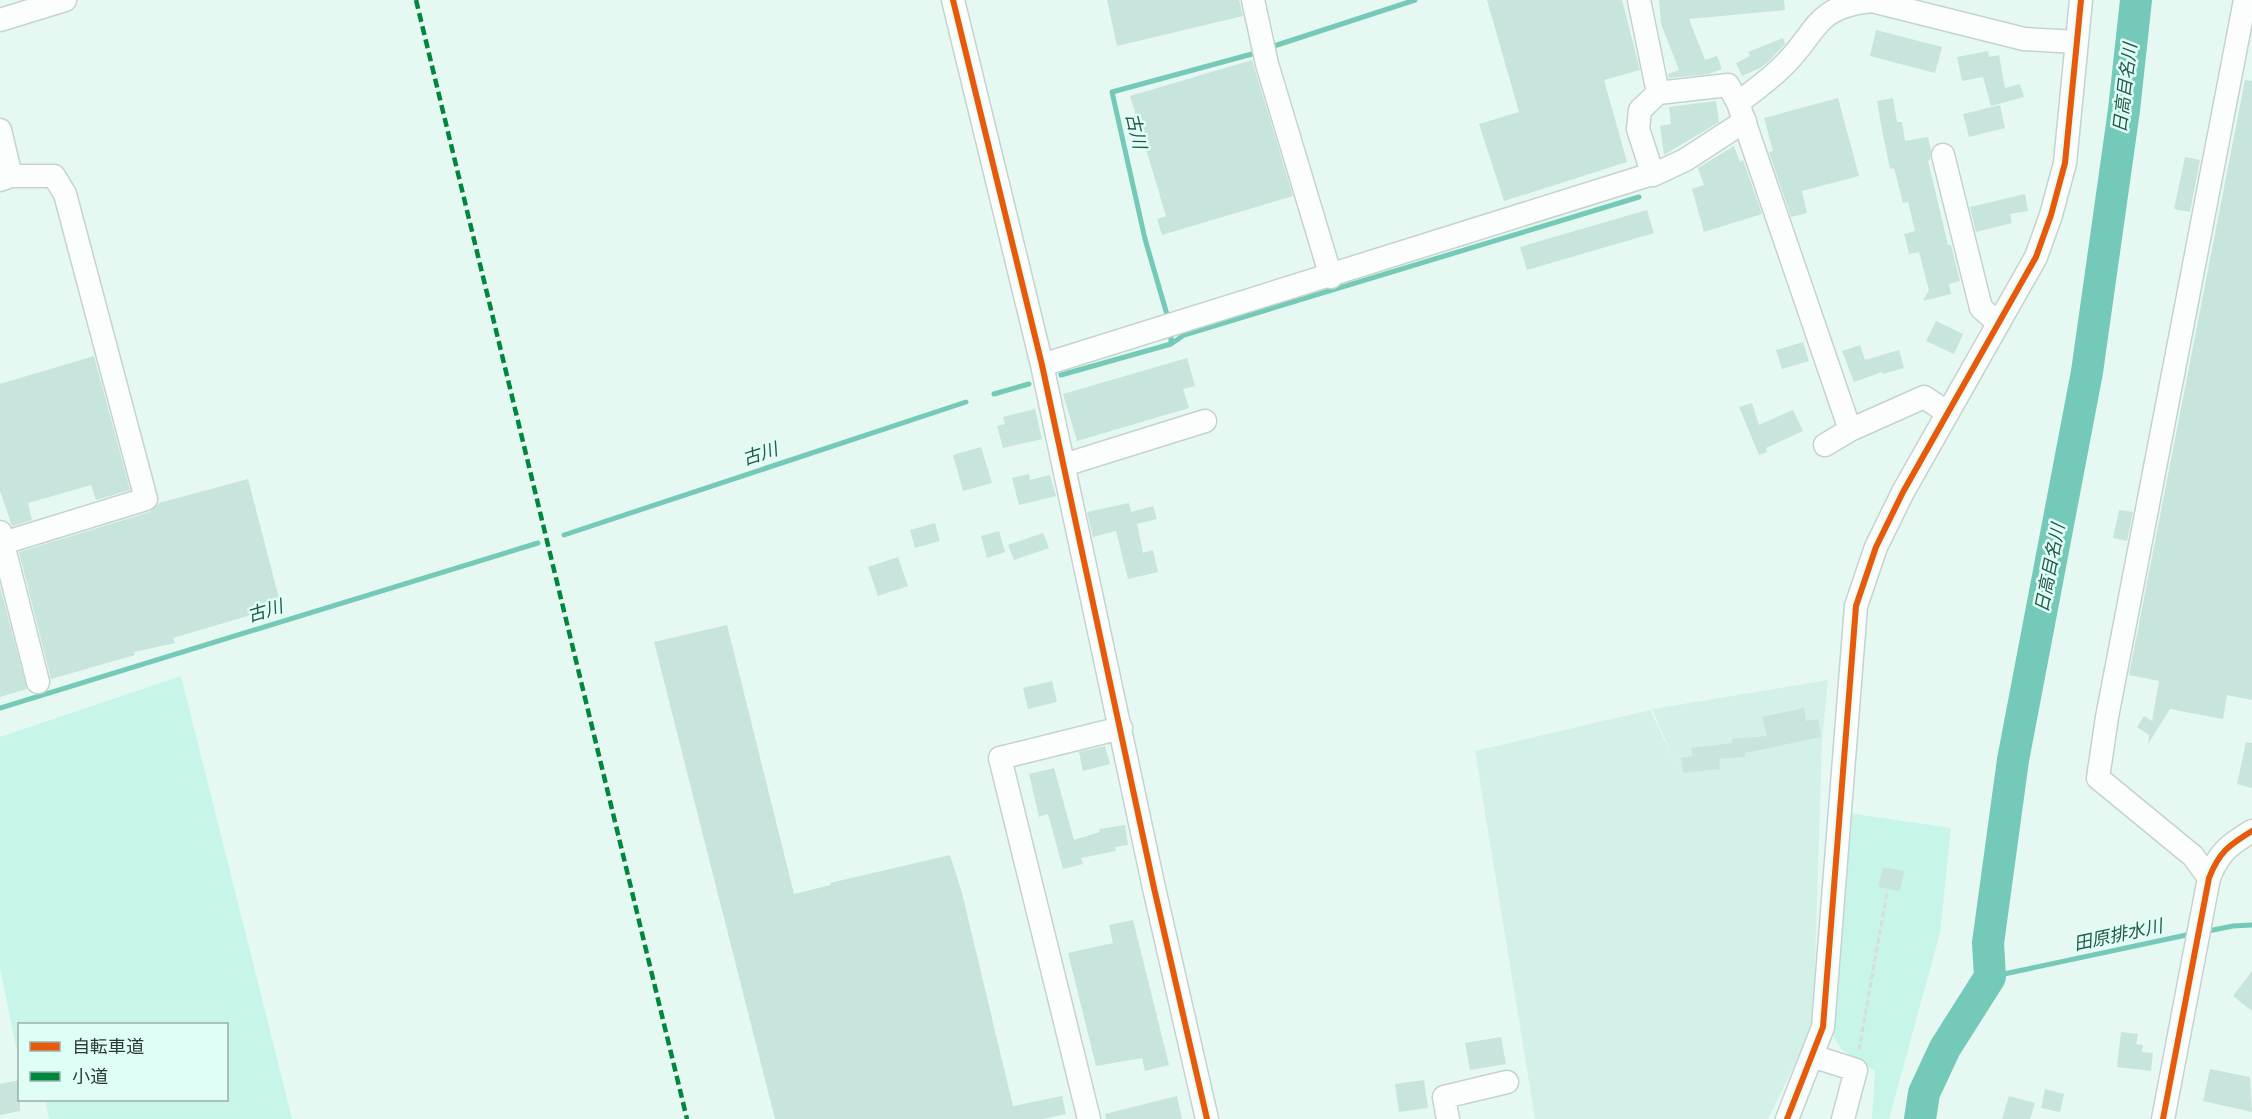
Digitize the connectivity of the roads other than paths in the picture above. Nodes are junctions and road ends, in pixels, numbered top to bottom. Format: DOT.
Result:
graph roads {
  1 [pos="65,0"];
  2 [pos="953,0"];
  3 [pos="1252,0"];
  4 [pos="1639,0"];
  5 [pos="2081,0"];
  6 [pos="2245,0"];
  7 [pos="0,20"];
  8 [pos="2077,42"];
  9 [pos="1658,93"];
  10 [pos="1742,112"];
  11 [pos="0,130"];
  12 [pos="1944,155"];
  13 [pos="1653,174"];
  14 [pos="6,178"];
  15 [pos="1331,277"];
  16 [pos="1998,323"];
  17 [pos="1042,365"];
  18 [pos="1948,413"];
  19 [pos="1204,421"];
  20 [pos="1850,430"];
  21 [pos="1825,445"];
  22 [pos="1064,465"];
  23 [pos="1,537"];
  24 [pos="38,682"];
  25 [pos="1121,728"];
  26 [pos="2252,831"];
  27 [pos="2209,878"];
  28 [pos="1812,1056"];
  29 [pos="1507,1082"];
  30 [pos="1089,1119"];
  31 [pos="1207,1119"];
  32 [pos="1448,1119"];
  33 [pos="1787,1119"];
  34 [pos="1843,1119"];
  35 [pos="2163,1119"];
  1 -- 7 [label="street"];
  2 -- 17 [label="street"];
  3 -- 15 [label="street"];
  4 -- 9 [label="street"];
  5 -- 8 [label="street"];
  6 -- 27 [label="street"];
  8 -- 10 [label="street"];
  8 -- 16 [label="street"];
  9 -- 10 [label="street"];
  9 -- 13 [label="street"];
  10 -- 13 [label="street"];
  10 -- 20 [label="street"];
  11 -- 14 [label="street"];
  12 -- 16 [label="street"];
  13 -- 15 [label="street"];
  14 -- 23 [label="street"];
  15 -- 17 [label="street"];
  16 -- 18 [label="street"];
  17 -- 22 [label="street"];
  18 -- 20 [label="street"];
  18 -- 28 [label="street"];
  19 -- 22 [label="street"];
  20 -- 21 [label="street"];
  22 -- 25 [label="street"];
  23 -- 24 [label="street"];
  25 -- 30 [label="street"];
  25 -- 31 [label="street"];
  26 -- 27 [label="street"];
  27 -- 35 [label="street"];
  28 -- 33 [label="street"];
  28 -- 34 [label="street"];
  29 -- 32 [label="street"];
}
